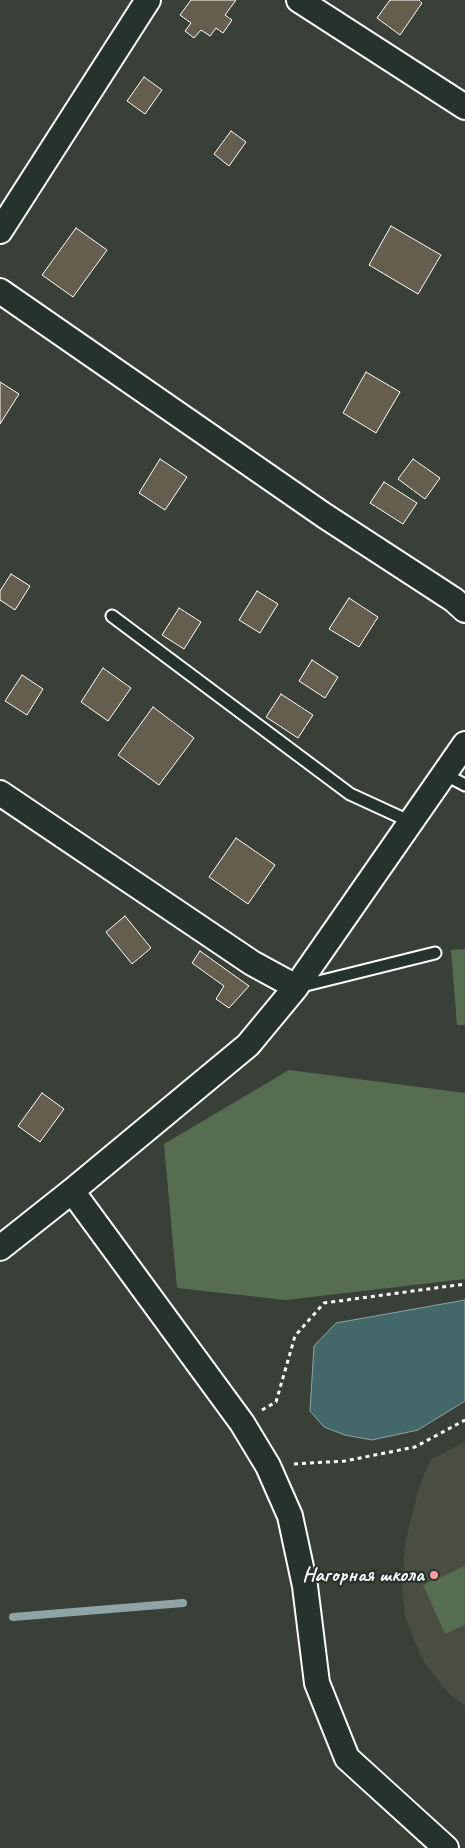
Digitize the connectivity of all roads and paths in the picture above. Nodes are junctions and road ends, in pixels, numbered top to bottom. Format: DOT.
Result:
graph roads {
  1 [pos="148,0"];
  2 [pos="299,0"];
  3 [pos="465,107"];
  4 [pos="0,231"];
  5 [pos="0,291"];
  6 [pos="465,610"];
  7 [pos="112,616"];
  8 [pos="465,744"];
  9 [pos="455,780"];
  10 [pos="0,793"];
  11 [pos="411,822"];
  12 [pos="435,953"];
  13 [pos="296,987"];
  14 [pos="72,1191"];
  15 [pos="0,1248"];
  16 [pos="465,1284"];
  17 [pos="465,1420"];
  18 [pos="242,1423"];
  19 [pos="268,1466"];
  20 [pos="446,1848"];
  1 -- 4 [label="street"];
  2 -- 3 [label="street"];
  5 -- 6 [label="street"];
  7 -- 11 [label="lane"];
  8 -- 9 [label="street"];
  9 -- 11 [label="street"];
  10 -- 13 [label="street"];
  11 -- 13 [label="street"];
  12 -- 13 [label="lane"];
  13 -- 14 [label="street"];
  14 -- 15 [label="street"];
  14 -- 18 [label="street"];
  16 -- 18 [label="path"];
  17 -- 19 [label="path"];
  18 -- 19 [label="street"];
  19 -- 20 [label="street"];
}
